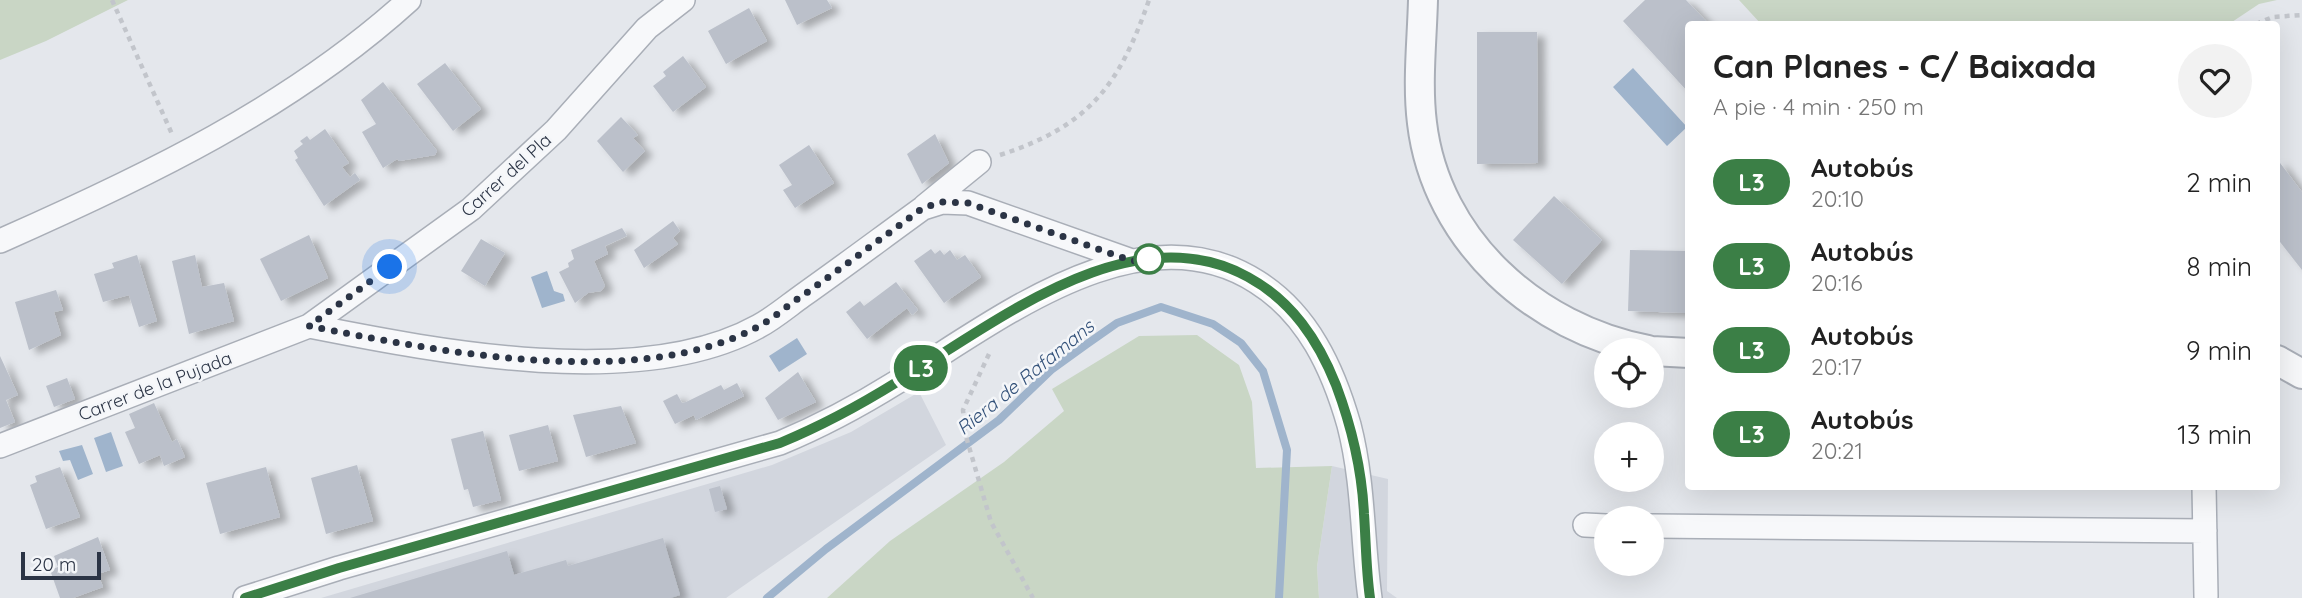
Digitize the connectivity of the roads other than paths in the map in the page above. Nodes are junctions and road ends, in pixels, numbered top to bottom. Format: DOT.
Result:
graph roads {
  1 [pos="409,0"];
  2 [pos="682,0"];
  3 [pos="1423,0"];
  4 [pos="979,162"];
  5 [pos="923,208"];
  6 [pos="0,242"];
  7 [pos="1132,261"];
  8 [pos="309,326"];
  9 [pos="1602,338"];
  10 [pos="1664,351"];
  11 [pos="1685,353"];
  12 [pos="2280,362"];
  13 [pos="2302,374"];
  14 [pos="0,446"];
  15 [pos="2204,490"];
  16 [pos="1664,526"];
  17 [pos="2205,531"];
  18 [pos="2206,596"];
  19 [pos="245,598"];
  20 [pos="1370,598"];
  1 -- 6 [label="street"];
  2 -- 8 [label="street, Carrer del Pla"];
  3 -- 9 [label="street"];
  4 -- 5 [label="street"];
  5 -- 7 [label="street"];
  5 -- 8 [label="street"];
  7 -- 19 [label="street"];
  7 -- 20 [label="street"];
  8 -- 14 [label="street, Carrer de la Pujada"];
  10 -- 11 [label="street"];
  12 -- 13 [label="street"];
  15 -- 17 [label="street"];
  16 -- 17 [label="street"];
  17 -- 18 [label="street"];
}
